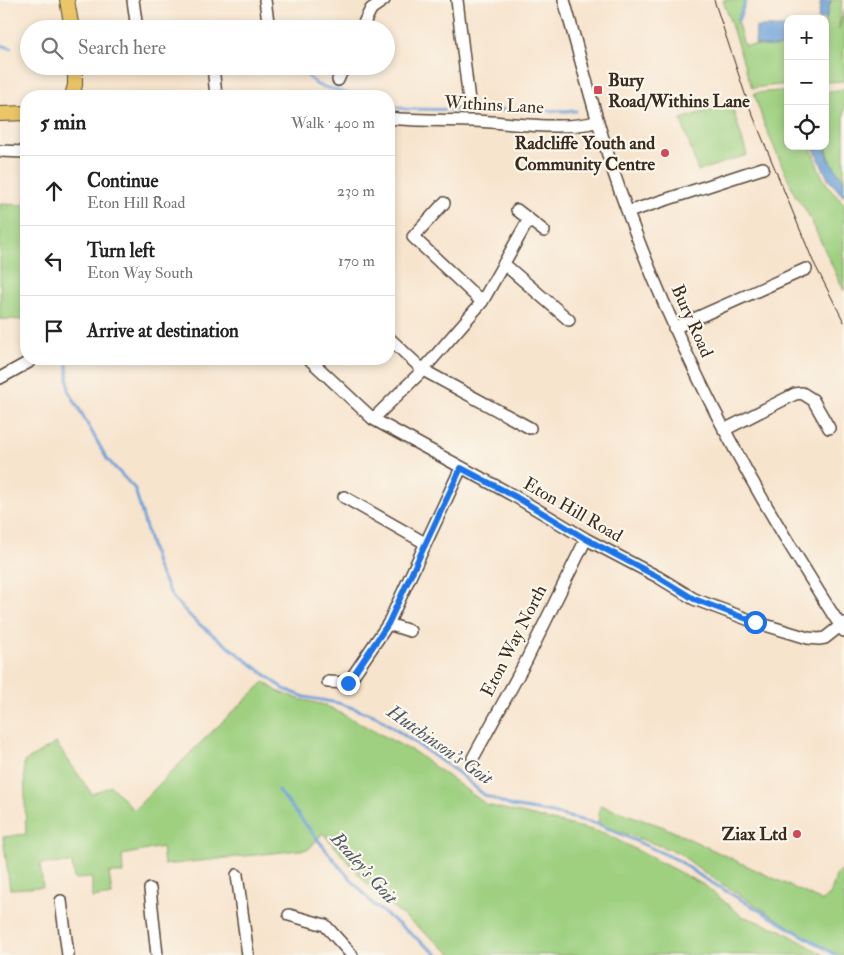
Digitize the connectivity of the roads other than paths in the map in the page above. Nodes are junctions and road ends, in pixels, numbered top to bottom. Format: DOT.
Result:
graph roads {
  1 [pos="67,0"];
  2 [pos="133,0"];
  3 [pos="265,0"];
  4 [pos="384,0"];
  5 [pos="457,0"];
  6 [pos="564,0"];
  7 [pos="70,20"];
  8 [pos="136,20"];
  9 [pos="268,20"];
  10 [pos="365,20"];
  11 [pos="75,75"];
  12 [pos="214,75"];
  13 [pos="340,75"];
  14 [pos="338,80"];
  15 [pos="73,90"];
  16 [pos="215,90"];
  17 [pos="469,101"];
  18 [pos="20,113"];
  19 [pos="0,114"];
  20 [pos="395,118"];
  21 [pos="598,121"];
  22 [pos="0,151"];
  23 [pos="20,152"];
  24 [pos="763,168"];
  25 [pos="444,204"];
  26 [pos="518,210"];
  27 [pos="628,212"];
  28 [pos="529,219"];
  29 [pos="544,231"];
  30 [pos="504,264"];
  31 [pos="806,269"];
  32 [pos="482,302"];
  33 [pos="569,320"];
  34 [pos="674,328"];
  35 [pos="395,344"];
  36 [pos="24,365"];
  37 [pos="316,365"];
  38 [pos="423,370"];
  39 [pos="0,378"];
  40 [pos="374,419"];
  41 [pos="530,428"];
  42 [pos="829,428"];
  43 [pos="724,430"];
  44 [pos="461,468"];
  45 [pos="344,497"];
  46 [pos="586,539"];
  47 [pos="425,543"];
  48 [pos="388,624"];
  49 [pos="843,627"];
  50 [pos="410,631"];
  51 [pos="328,682"];
  52 [pos="473,758"];
  53 [pos="237,875"];
  54 [pos="150,888"];
  55 [pos="61,901"];
  56 [pos="289,915"];
  57 [pos="68,955"];
  58 [pos="157,955"];
  59 [pos="248,955"];
  60 [pos="352,955"];
  1 -- 7 [label="main road"];
  2 -- 8 [label="street"];
  3 -- 9 [label="street"];
  4 -- 10 [label="street"];
  5 -- 17 [label="street"];
  6 -- 21 [label="street, Bury Road"];
  11 -- 15 [label="main road"];
  12 -- 16 [label="street"];
  13 -- 14 [label="street"];
  18 -- 19 [label="main road"];
  20 -- 21 [label="street, Withins Lane"];
  21 -- 27 [label="street, Bury Road"];
  22 -- 23 [label="street"];
  24 -- 27 [label="street"];
  25 -- 32 [label="street"];
  26 -- 28 [label="street"];
  27 -- 34 [label="street, Bury Road"];
  28 -- 29 [label="street"];
  28 -- 30 [label="street"];
  30 -- 32 [label="street"];
  30 -- 33 [label="street"];
  31 -- 34 [label="street"];
  32 -- 38 [label="street"];
  34 -- 43 [label="street, Bury Road"];
  35 -- 38 [label="street"];
  36 -- 39 [label="street"];
  37 -- 40 [label="street, Eton Hill Road"];
  38 -- 40 [label="street"];
  38 -- 41 [label="street"];
  40 -- 44 [label="street, Eton Hill Road"];
  42 -- 43 [label="street"];
  43 -- 49 [label="street, Bury Road"];
  44 -- 46 [label="street, Eton Hill Road"];
  44 -- 47 [label="street"];
  45 -- 47 [label="street"];
  46 -- 49 [label="street, Eton Hill Road"];
  46 -- 52 [label="street, Eton Way North"];
  47 -- 48 [label="street"];
  48 -- 50 [label="street"];
  48 -- 51 [label="street"];
  53 -- 59 [label="street"];
  54 -- 58 [label="street"];
  55 -- 57 [label="street"];
  56 -- 60 [label="street"];
}
